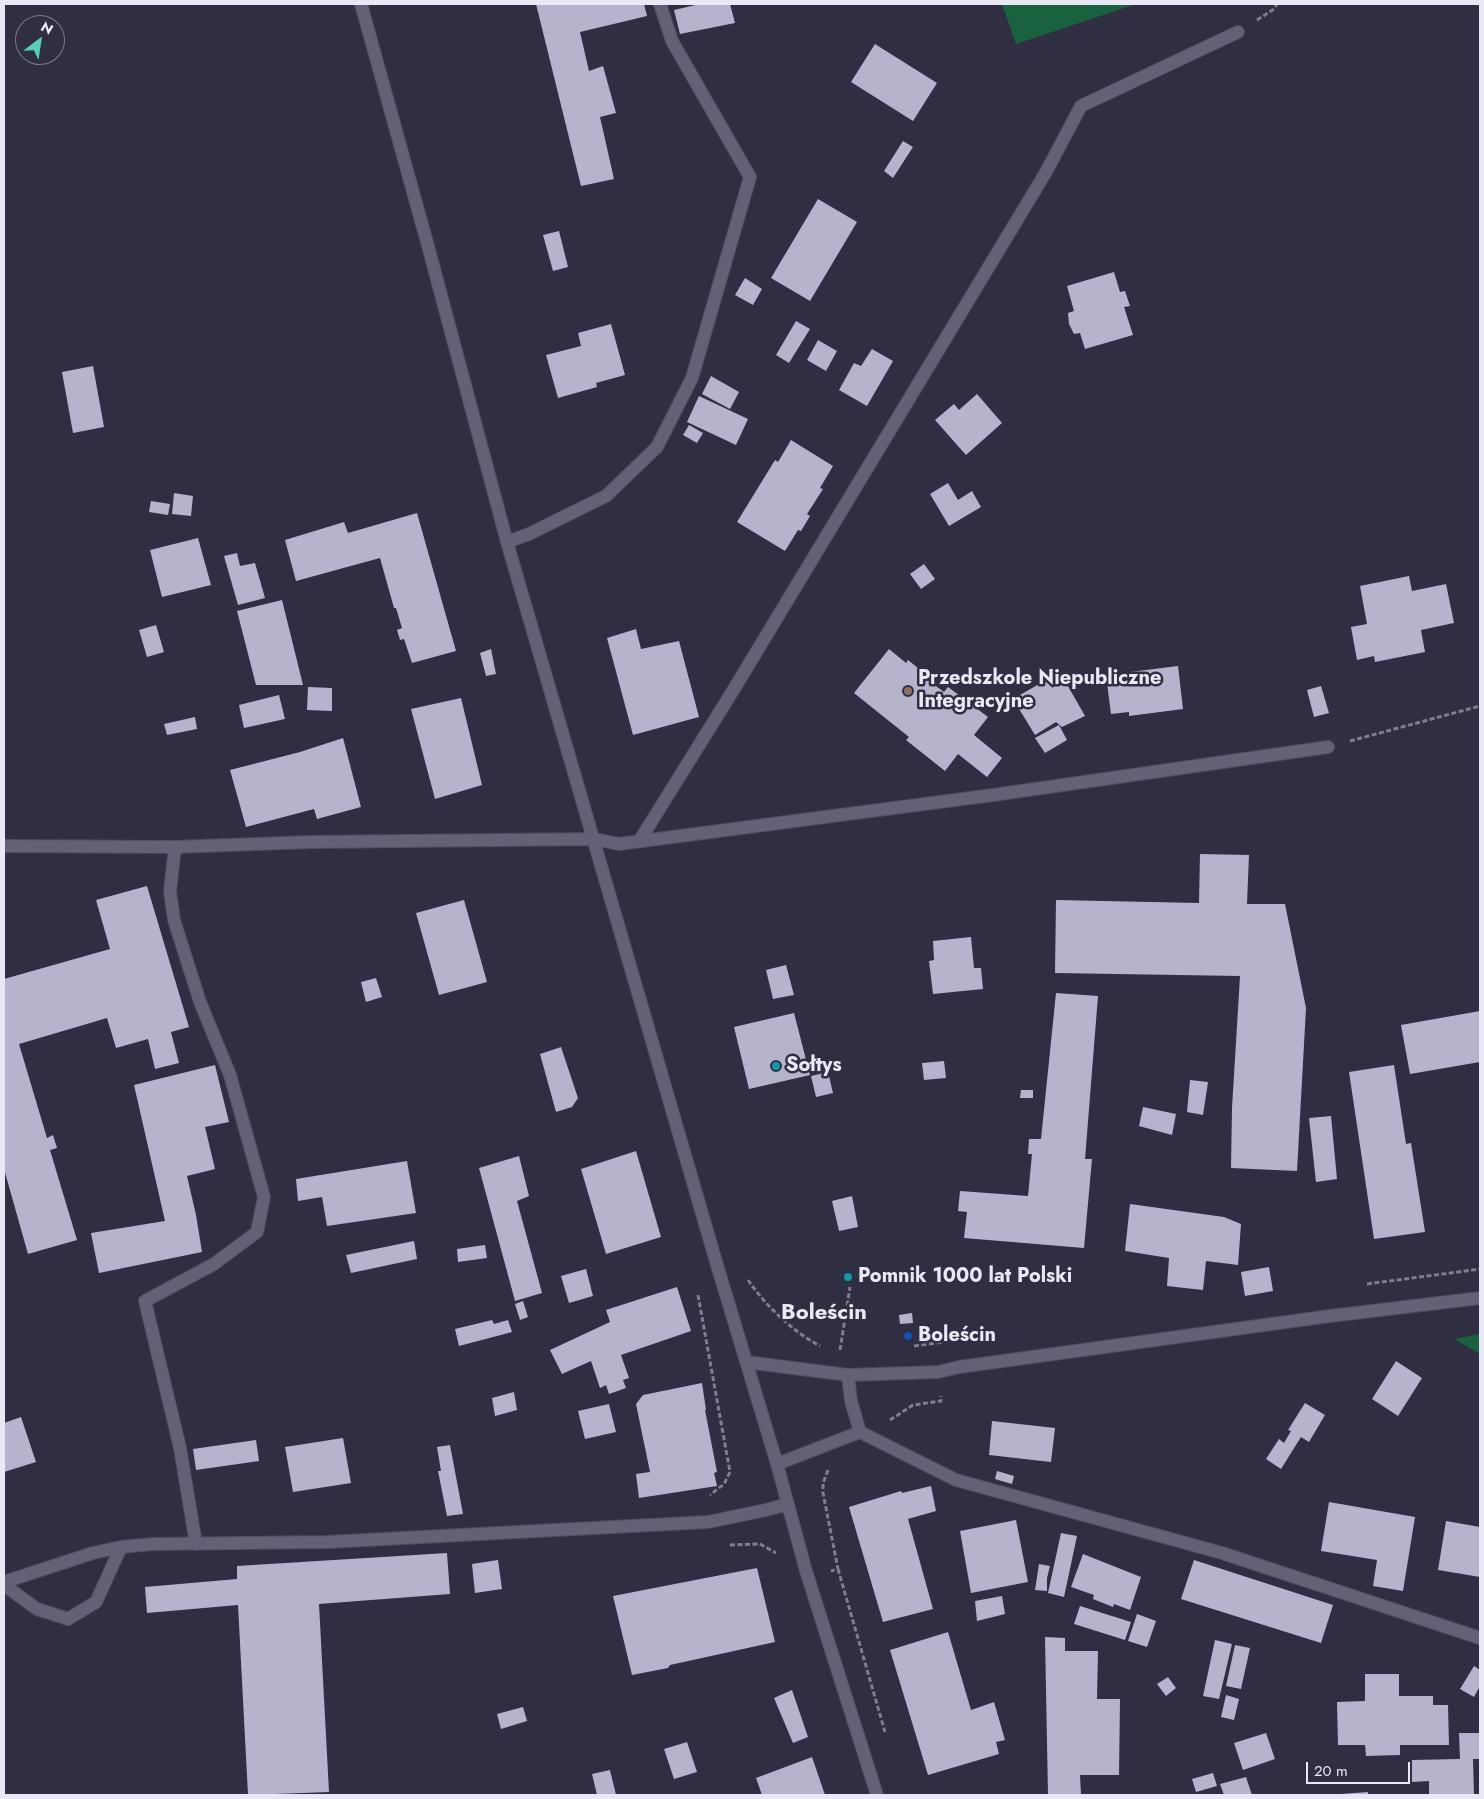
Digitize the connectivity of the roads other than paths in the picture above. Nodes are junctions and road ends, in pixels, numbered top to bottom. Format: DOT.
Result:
graph roads {
  1 [pos="360,4"];
  2 [pos="660,4"];
  3 [pos="1238,32"];
  4 [pos="506,542"];
  5 [pos="1328,747"];
  6 [pos="594,839"];
  7 [pos="640,840"];
  8 [pos="4,846"];
  9 [pos="175,847"];
  10 [pos="1480,1298"];
  11 [pos="746,1362"];
  12 [pos="848,1375"];
  13 [pos="864,1433"];
  14 [pos="777,1464"];
  15 [pos="788,1504"];
  16 [pos="196,1544"];
  17 [pos="121,1547"];
  18 [pos="4,1584"];
  19 [pos="1480,1638"];
  20 [pos="877,1795"];
  1 -- 4 [label="street"];
  2 -- 4 [label="street"];
  3 -- 7 [label="street"];
  4 -- 6 [label="street"];
  5 -- 7 [label="street"];
  6 -- 7 [label="street"];
  6 -- 9 [label="street"];
  6 -- 11 [label="street"];
  8 -- 9 [label="street"];
  9 -- 16 [label="street"];
  10 -- 12 [label="street"];
  11 -- 12 [label="street"];
  11 -- 14 [label="street"];
  12 -- 13 [label="street"];
  13 -- 14 [label="street"];
  13 -- 19 [label="street"];
  14 -- 15 [label="street"];
  15 -- 16 [label="street"];
  15 -- 20 [label="street"];
  16 -- 17 [label="street"];
  17 -- 18 [label="street"];
  17 -- 18 [label="street"];
}
